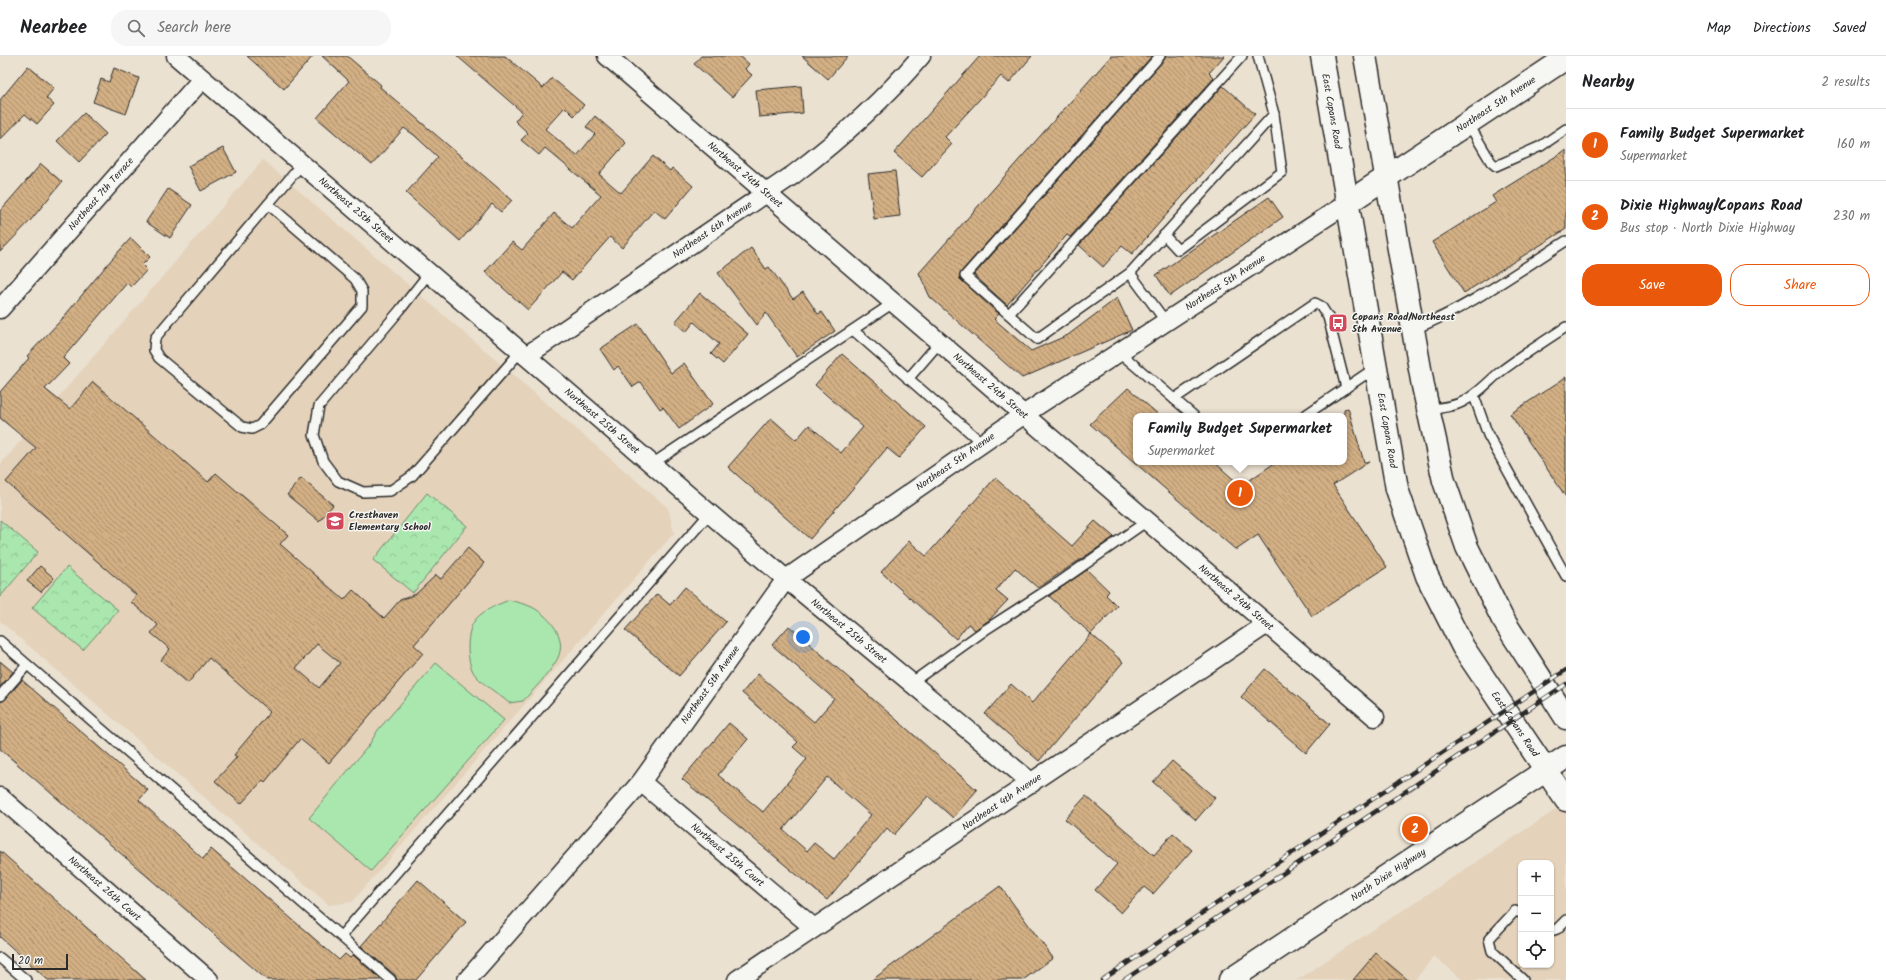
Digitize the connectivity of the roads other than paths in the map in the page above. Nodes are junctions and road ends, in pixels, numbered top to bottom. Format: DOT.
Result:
graph roads {
  1 [pos="176,56"];
  2 [pos="606,56"];
  3 [pos="921,56"];
  4 [pos="1160,56"];
  5 [pos="1242,56"];
  6 [pos="1258,56"];
  7 [pos="1322,56"];
  8 [pos="1365,56"];
  9 [pos="1562,66"];
  10 [pos="202,79"];
  11 [pos="1274,114"];
  12 [pos="1468,123"];
  13 [pos="1566,129"];
  14 [pos="302,164"];
  15 [pos="1386,178"];
  16 [pos="767,194"];
  17 [pos="268,204"];
  18 [pos="1346,204"];
  19 [pos="1164,235"];
  20 [pos="1566,241"];
  21 [pos="429,273"];
  22 [pos="1130,273"];
  23 [pos="893,303"];
  24 [pos="0,309"];
  25 [pos="1009,314"];
  26 [pos="1166,322"];
  27 [pos="1414,328"];
  28 [pos="1566,328"];
  29 [pos="853,330"];
  30 [pos="939,343"];
  31 [pos="1119,352"];
  32 [pos="523,354"];
  33 [pos="1375,368"];
  34 [pos="908,379"];
  35 [pos="1346,388"];
  36 [pos="1474,396"];
  37 [pos="1174,399"];
  38 [pos="1429,409"];
  39 [pos="1190,413"];
  40 [pos="1308,413"];
  41 [pos="1023,415"];
  42 [pos="982,444"];
  43 [pos="652,464"];
  44 [pos="709,514"];
  45 [pos="1147,521"];
  46 [pos="1566,576"];
  47 [pos="786,579"];
  48 [pos="1267,624"];
  49 [pos="0,641"];
  50 [pos="27,665"];
  51 [pos="911,683"];
  52 [pos="0,696"];
  53 [pos="1375,717"];
  54 [pos="1566,718"];
  55 [pos="1566,757"];
  56 [pos="1546,770"];
  57 [pos="641,782"];
  58 [pos="1032,783"];
  59 [pos="0,797"];
  60 [pos="1566,800"];
  61 [pos="1518,912"];
  62 [pos="1566,920"];
  63 [pos="814,928"];
  64 [pos="1554,930"];
  65 [pos="341,936"];
  66 [pos="0,958"];
  67 [pos="1236,979"];
  68 [pos="26,980"];
  69 [pos="209,980"];
  70 [pos="391,980"];
  71 [pos="468,980"];
  72 [pos="737,980"];
  73 [pos="1523,980"];
  1 -- 10 [label="street, Northeast 25th Street"];
  2 -- 16 [label="street, Northeast 24th Street"];
  3 -- 16 [label="street, Northeast 6th Avenue"];
  4 -- 25 [label="lane"];
  5 -- 25 [label="lane"];
  6 -- 11 [label="lane"];
  7 -- 18 [label="main road, East Copans Road"];
  8 -- 15 [label="main road"];
  9 -- 12 [label="main road, Northeast 5th Avenue"];
  10 -- 14 [label="street, Northeast 25th Street"];
  10 -- 24 [label="street, Northeast 7th Terrace"];
  11 -- 19 [label="lane"];
  11 -- 19 [label="lane"];
  12 -- 13 [label="lane"];
  12 -- 15 [label="main road, Northeast 5th Avenue"];
  14 -- 17 [label="lane"];
  14 -- 21 [label="street, Northeast 25th Street"];
  15 -- 18 [label="main road, Northeast 5th Avenue"];
  15 -- 27 [label="main road"];
  16 -- 23 [label="street, Northeast 24th Street"];
  16 -- 32 [label="street, Northeast 6th Avenue"];
  17 -- 17 [label="lane"];
  18 -- 26 [label="street, Northeast 5th Avenue"];
  18 -- 33 [label="main road, East Copans Road"];
  19 -- 22 [label="lane"];
  20 -- 27 [label="lane"];
  21 -- 32 [label="street, Northeast 25th Street"];
  21 -- 32 [label="lane"];
  22 -- 25 [label="lane"];
  22 -- 26 [label="lane"];
  23 -- 29 [label="lane"];
  23 -- 30 [label="street, Northeast 24th Street"];
  26 -- 31 [label="street, Northeast 5th Avenue"];
  27 -- 38 [label="main road"];
  28 -- 36 [label="lane"];
  29 -- 34 [label="lane"];
  29 -- 43 [label="lane"];
  30 -- 34 [label="lane"];
  30 -- 41 [label="street, Northeast 24th Street"];
  31 -- 37 [label="lane"];
  31 -- 41 [label="street, Northeast 5th Avenue"];
  32 -- 43 [label="street, Northeast 25th Street"];
  33 -- 35 [label="lane"];
  33 -- 56 [label="main road, East Copans Road"];
  34 -- 42 [label="lane"];
  35 -- 37 [label="lane"];
  35 -- 40 [label="lane"];
  36 -- 38 [label="lane"];
  36 -- 46 [label="lane"];
  37 -- 39 [label="lane"];
  38 -- 54 [label="main road"];
  41 -- 42 [label="street, Northeast 5th Avenue"];
  41 -- 45 [label="street, Northeast 24th Street"];
  42 -- 47 [label="street, Northeast 5th Avenue"];
  43 -- 44 [label="street, Northeast 25th Street"];
  44 -- 47 [label="street, Northeast 25th Street"];
  44 -- 65 [label="lane"];
  45 -- 48 [label="street, Northeast 24th Street"];
  45 -- 51 [label="lane"];
  47 -- 51 [label="street, Northeast 25th Street"];
  47 -- 57 [label="street, Northeast 5th Avenue"];
  48 -- 53 [label="street, Northeast 24th Street"];
  48 -- 58 [label="street, Northeast 4th Avenue"];
  49 -- 50 [label="lane"];
  50 -- 52 [label="lane"];
  50 -- 65 [label="lane"];
  51 -- 58 [label="street, Northeast 25th Street"];
  55 -- 56 [label="main road, North Dixie Highway"];
  56 -- 60 [label="main road"];
  56 -- 67 [label="main road, North Dixie Highway"];
  57 -- 63 [label="street, Northeast 25th Court"];
  57 -- 71 [label="street, Northeast 5th Avenue"];
  58 -- 63 [label="street, Northeast 4th Avenue"];
  59 -- 69 [label="street, Northeast 26th Court"];
  61 -- 73 [label="lane"];
  62 -- 64 [label="lane"];
  63 -- 72 [label="street, Northeast 4th Avenue"];
  65 -- 70 [label="lane"];
  66 -- 68 [label="lane"];
}
